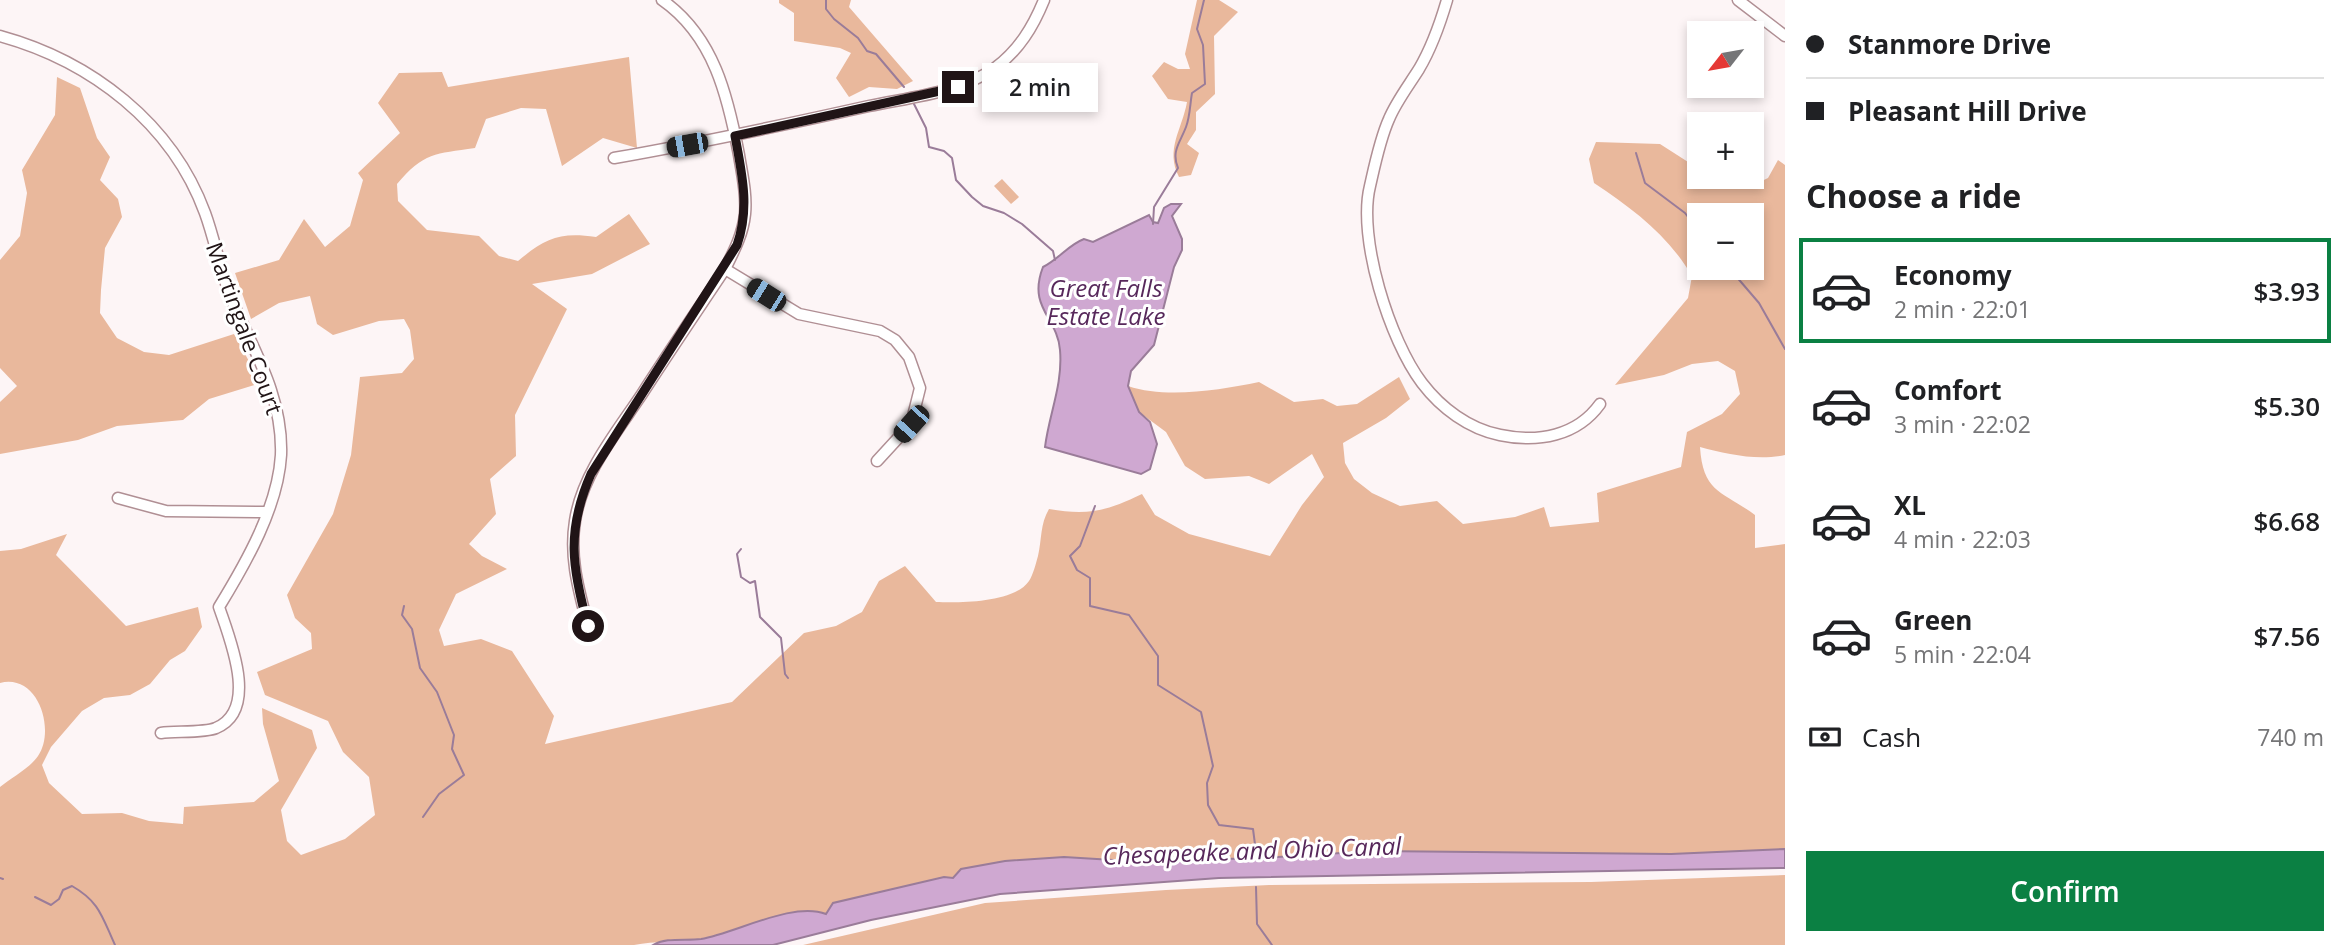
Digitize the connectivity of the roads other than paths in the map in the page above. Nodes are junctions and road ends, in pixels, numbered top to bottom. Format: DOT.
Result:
graph roads {
  1 [pos="663,0"];
  2 [pos="1044,0"];
  3 [pos="1447,0"];
  4 [pos="1738,0"];
  5 [pos="0,36"];
  6 [pos="1785,36"];
  7 [pos="735,136"];
  8 [pos="614,158"];
  9 [pos="724,269"];
  10 [pos="1600,404"];
  11 [pos="877,461"];
  12 [pos="118,498"];
  13 [pos="266,512"];
  14 [pos="588,626"];
  15 [pos="161,733"];
  1 -- 7 [label="street"];
  2 -- 7 [label="street"];
  3 -- 10 [label="street"];
  4 -- 6 [label="street"];
  5 -- 13 [label="street, Martingale Court"];
  7 -- 8 [label="street"];
  7 -- 9 [label="street"];
  9 -- 11 [label="street"];
  9 -- 14 [label="street"];
  12 -- 13 [label="street"];
  13 -- 15 [label="street, Martingale Court"];
}
